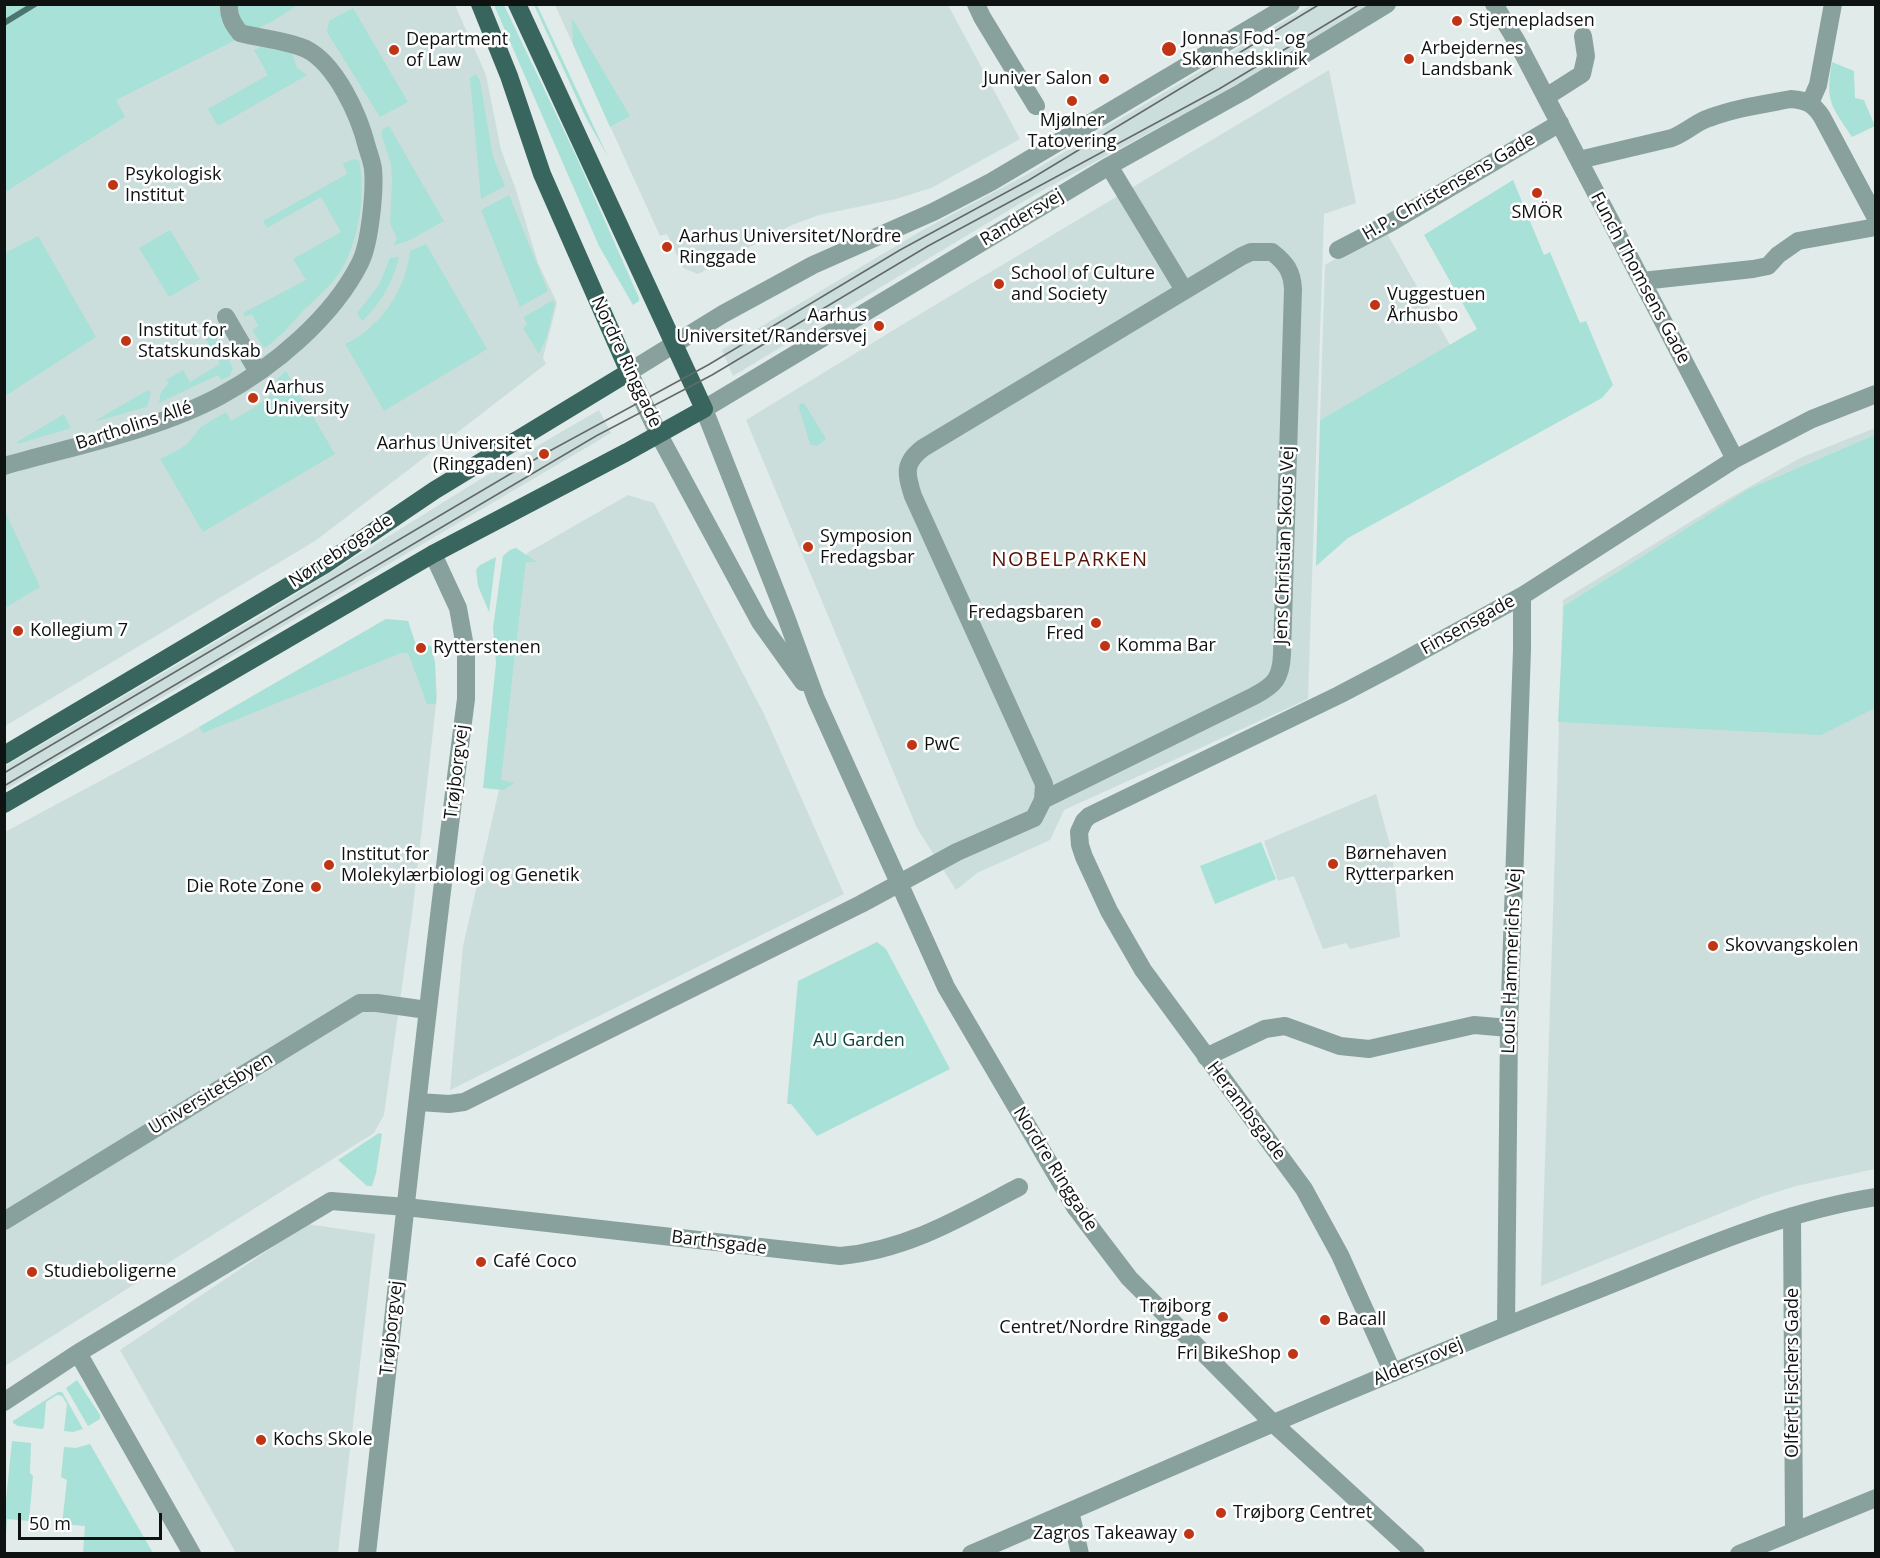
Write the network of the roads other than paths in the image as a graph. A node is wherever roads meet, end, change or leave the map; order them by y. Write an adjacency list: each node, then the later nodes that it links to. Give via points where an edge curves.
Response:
1 (229, 4): 23 (street, Bartholins Allé, via 233,25 240,33 304,48 319,57 350,102 364,133 373,168 369,230 361,261 336,302 296,342)
2 (480, 4): 24 (main road, Nordre Ringgade, via 542,174)
3 (518, 4): 22 (main road, Nordre Ringgade)
4 (976, 4): 12 (street)
5 (1291, 4): 22 (street, via 991,183 813,265)
6 (1387, 4): 15 (street, Randersvej, via 1242,92)
7 (1494, 4): 10 (street, Funch Thomsens Gade)
8 (1833, 4): 11 (street, via 1818,85)
9 (1583, 36): 10 (street, via 1586,56 1582,74)
10 (1546, 97): 13 (street, Funch Thomsens Gade)
11 (1810, 103): 14 (street, via 1791,99 1726,112 1672,138); 16 (street, via 1827,125)
12 (1036, 106)
13 (1560, 123): 14 (street, Funch Thomsens Gade); 18 (street, H.P. Christensens Gade)
14 (1579, 160): 19 (street, Funch Thomsens Gade)
15 (1109, 166): 20 (street); 26 (street, Randersvej)
16 (1875, 218)
17 (1875, 227): 19 (street, via 1798,241 1768,266)
18 (1338, 250)
19 (1642, 280): 28 (street, Funch Thomsens Gade)
20 (1184, 290): 34 (street, Jens Christian Skous Vej, via 923,448 908,466 913,496 1044,784); 34 (street, Jens Christian Skous Vej, via 1251,252 1272,252 1292,277 1281,667 1276,681 1266,690)
21 (226, 317): 23 (street)
22 (675, 345): 24 (street, Nørrebrogade); 26 (main road, Nordre Ringgade)
23 (258, 372): 29 (street, Bartholins Allé, via 220,396 178,414)
24 (629, 372): 27 (street, Nordre Ringgade); 33 (main road, Nørrebrogade, via 435,490 324,565)
25 (1875, 394): 28 (street, Finsensgade, via 1812,419)
26 (704, 409): 27 (main road, Randersvej); 32 (street, Nordre Ringgade)
27 (660, 435): 30 (main road); 32 (street, Nordre Ringgade, via 760,622)
28 (1735, 459): 31 (street, Finsensgade)
29 (4, 466)
30 (433, 554): 35 (main road); 38 (street, Trøjborgvej, via 458,608 466,652 466,699)
31 (1522, 596): 36 (street, Finsensgade, via 1339,695 1089,816 1079,832); 39 (street, Louis Hammerichs Vej)
32 (816, 699): 37 (street, Nordre Ringgade)
33 (4, 755)
34 (1043, 800): 37 (street, Jens Christian Skous Vej, via 1034,818 957,852)
35 (4, 804)
36 (1084, 857): 40 (street, Herambsgade, via 1143,970)
37 (898, 884): 41 (street, via 464,1102); 51 (street, Nordre Ringgade, via 945,987 1075,1208 1129,1278)
38 (427, 1010): 41 (street, Trøjborgvej); 46 (street, Universitetsbyen, via 360,1003)
39 (1509, 1028): 40 (street, via 1474,1025 1369,1049 1340,1046 1285,1026 1264,1029); 47 (street, Louis Hammerichs Vej)
40 (1206, 1057): 49 (street, Herambsgade, via 1304,1189 1340,1255)
41 (419, 1102): 44 (street, Trøjborgvej)
42 (1019, 1187): 44 (street, Barthsgade, via 934,1232 880,1250 840,1256)
43 (1875, 1197): 45 (street, Aldersrovej)
44 (406, 1207): 48 (street, Barthsgade, via 331,1201); 56 (street, Trøjborgvej)
45 (1792, 1216): 47 (street, Aldersrovej); 54 (street, Olfert Fischers Gade)
46 (4, 1221)
47 (1506, 1326): 49 (street, Aldersrovej)
48 (78, 1353): 50 (street, Barthsgade); 55 (street)
49 (1393, 1373): 51 (street, Aldersrovej)
50 (4, 1402)
51 (1273, 1423): 53 (street, Aldersrovej); 59 (street, Nordre Ringgade)
52 (1875, 1498): 54 (street)
53 (1070, 1511): 57 (street, Aldersrovej); 58 (street)
54 (1794, 1531): 60 (street)
55 (192, 1554)
56 (367, 1554)
57 (970, 1554)
58 (1080, 1554)
59 (1416, 1554)
60 (1739, 1554)

